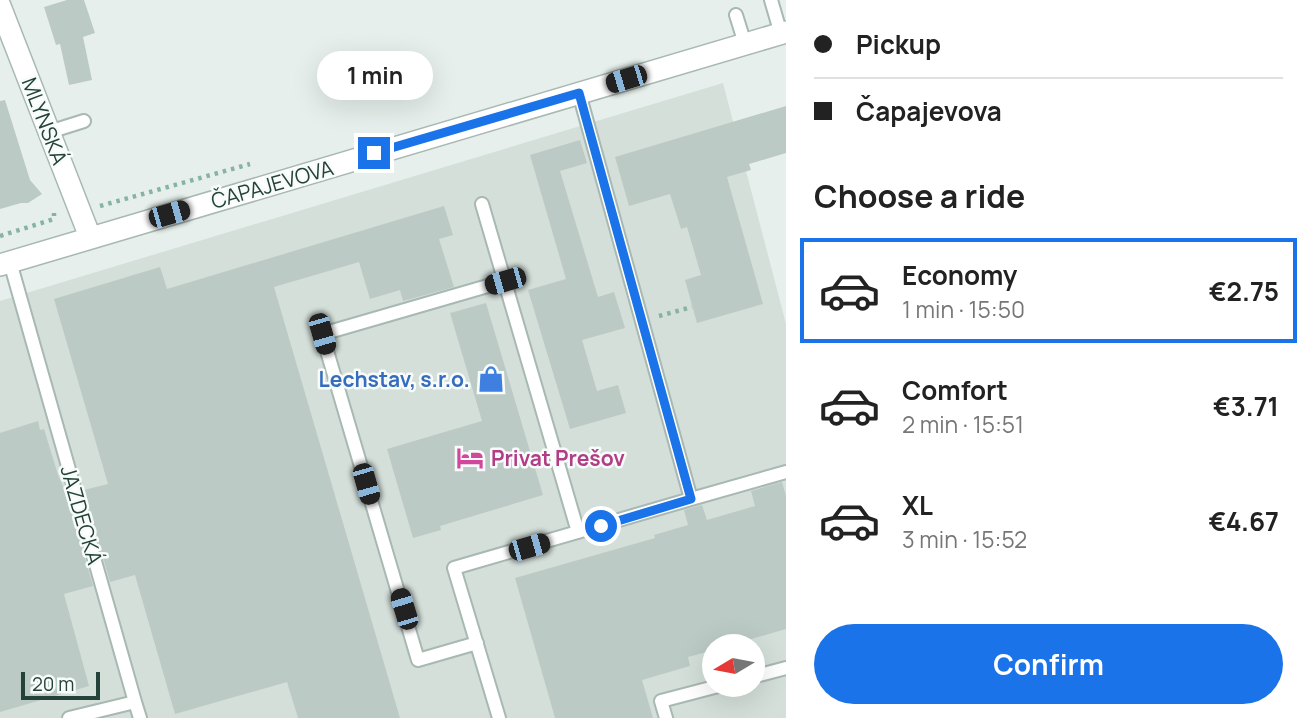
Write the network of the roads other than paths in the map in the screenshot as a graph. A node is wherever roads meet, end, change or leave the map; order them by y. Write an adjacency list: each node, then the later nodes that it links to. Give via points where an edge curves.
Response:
1 (771, 0): 4 (lane)
2 (0, 6): 8 (street, MLYNSKÁ)
3 (736, 15): 5 (lane)
4 (783, 33): 5 (street, ČAPAJEVOVA)
5 (745, 44): 6 (street, ČAPAJEVOVA)
6 (579, 93): 10 (street, ČAPAJEVOVA); 14 (lane)
7 (85, 121): 8 (lane)
8 (49, 132): 10 (street, MLYNSKÁ)
9 (482, 204): 12 (lane)
10 (90, 237): 11 (street, ČAPAJEVOVA)
11 (5, 263): 20 (lane, JAZDECKÁ)
12 (505, 281): 15 (lane); 16 (lane, via 322,334 418,660)
13 (786, 472): 14 (lane)
14 (691, 499): 15 (lane)
15 (578, 532): 16 (lane, via 454,568)
16 (477, 643): 23 (lane)
17 (786, 668): 18 (lane)
18 (765, 674)
19 (702, 690): 24 (lane, via 662,701)
20 (135, 702): 21 (lane); 22 (lane, JAZDECKÁ)
21 (69, 718)
22 (140, 718)
23 (499, 718)
24 (666, 718)

